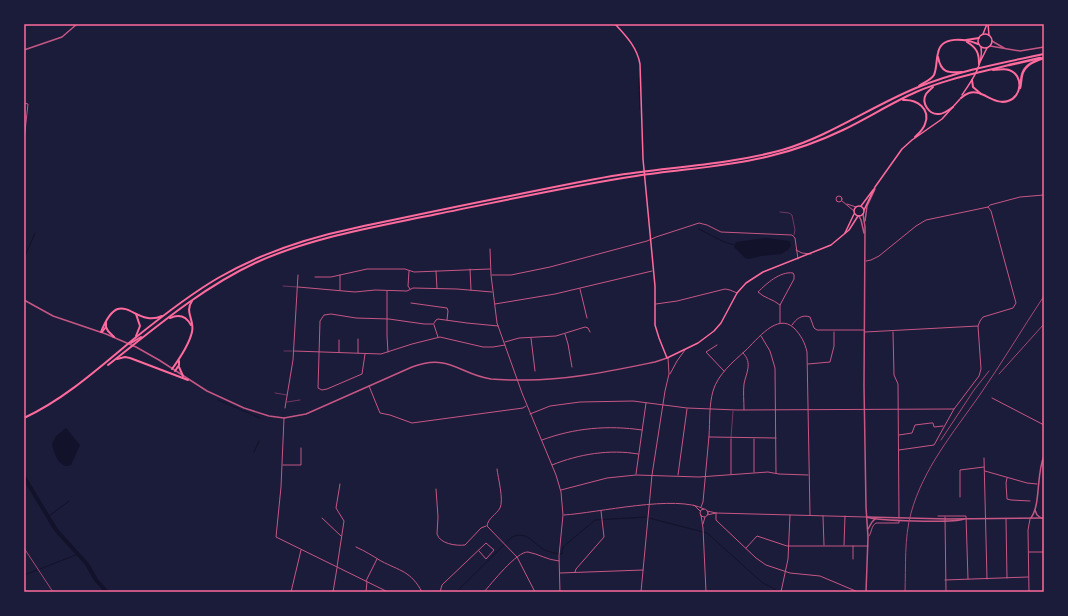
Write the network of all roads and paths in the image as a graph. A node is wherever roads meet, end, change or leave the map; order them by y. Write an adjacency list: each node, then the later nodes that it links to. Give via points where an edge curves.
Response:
1 (77, 24): 15 (street, via 62,37)
2 (615, 24): 51 (main road, via 634,46 640,62 643,159)
3 (987, 24): 4 (main road); 5 (main road)
4 (983, 34): 5 (main road); 6 (main road)
5 (989, 35): 8 (main road)
6 (979, 38): 7 (highway); 9 (main road)
7 (965, 40): 9 (highway); 17 (highway, via 946,42); 19 (highway, via 977,50)
8 (992, 41): 10 (main road); 14 (street)
9 (978, 44): 11 (main road)
10 (990, 46): 13 (main road); 14 (street)
11 (982, 47): 13 (main road); 19 (main road)
12 (1044, 47): 14 (street, via 1026,51)
13 (987, 48): 19 (main road)
14 (1006, 49)
15 (24, 50)
16 (1044, 54): 22 (highway)
17 (937, 56): 22 (highway, via 940,66 948,72); 25 (highway, via 933,75)
18 (1043, 57): 20 (highway); 26 (highway, via 1026,67)
19 (979, 64): 23 (main road)
20 (1009, 65): 21 (highway)
21 (990, 70): 24 (highway); 26 (highway, via 1005,69 1013,72 1018,78)
22 (968, 72): 25 (highway)
23 (973, 79): 27 (highway, via 973,87); 28 (main road)
24 (936, 85): 29 (highway); 31 (highway, via 925,97 928,110 940,114)
25 (916, 88): 83 (highway, via 825,134 766,154 587,181 311,239 265,255 220,277)
26 (1020, 88): 27 (highway, via 1015,97 1007,102 999,102)
27 (982, 95): 28 (highway, via 971,92)
28 (961, 98): 31 (main road)
29 (900, 100): 32 (highway, via 916,101 925,112 925,125); 76 (highway, via 822,139 771,156 581,185 318,240 253,264)
30 (24, 103): 33 (street, via 28,104)
31 (953, 107): 32 (main road, via 939,122)
32 (915, 137): 34 (main road, via 902,149)
33 (24, 140)
34 (875, 187): 39 (main road); 41 (main road); 47 (street, via 867,206)
35 (1044, 195): 40 (street, via 1015,198)
36 (842, 201): 37 (street)
37 (847, 204): 38 (street); 42 (street)
38 (856, 207): 39 (main road); 42 (main road)
39 (860, 207): 41 (main road)
40 (988, 207): 56 (street, via 926,220 876,258); 93 (street, via 1016,303 1013,308 983,317)
41 (864, 210): 45 (main road)
42 (854, 211): 44 (main road)
43 (780, 212): 48 (lane, via 792,215)
44 (854, 214): 46 (main road); 49 (main road)
45 (863, 214): 46 (main road); 47 (street)
46 (859, 216): 49 (main road); 50 (street)
47 (865, 223): 50 (street)
48 (794, 235): 51 (street, via 721,232 699,223); 53 (street)
49 (844, 235): 54 (main road)
50 (864, 235): 56 (street)
51 (650, 240): 59 (main road); 64 (street, via 550,267)
52 (490, 249): 58 (street)
53 (796, 250): 54 (street); 55 (street)
54 (811, 254): 55 (main road)
55 (798, 259): 75 (main road, via 759,274)
56 (864, 260): 97 (street)
57 (470, 269): 58 (street); 61 (street); 71 (street)
58 (490, 269): 64 (street)
59 (654, 270): 69 (street); 80 (main road)
60 (409, 271): 61 (street); 63 (street, via 368,269); 70 (street)
61 (436, 271): 68 (street)
62 (298, 275): 67 (street)
63 (340, 275): 65 (street); 72 (street)
64 (491, 275): 74 (street)
65 (315, 277)
66 (283, 286): 67 (lane)
67 (298, 287): 72 (street); 115 (street)
68 (437, 289): 70 (street); 71 (street)
69 (580, 289): 79 (street); 84 (street)
70 (410, 290): 73 (street)
71 (471, 290): 74 (street)
72 (340, 291): 73 (street)
73 (387, 291): 85 (street)
74 (493, 292): 79 (street)
75 (737, 293): 80 (street, via 727,289); 113 (main road, via 714,331)
76 (196, 297): 86 (highway); 95 (highway, via 189,308)
77 (24, 300): 99 (street, via 52,316)
78 (410, 303): 87 (street, via 447,308)
79 (494, 304): 91 (street)
80 (656, 304): 122 (main road, via 656,331)
81 (780, 305): 81 (street, via 794,279 793,273 777,277 758,292); 89 (street)
82 (135, 313): 83 (highway, via 149,319); 88 (highway, via 120,309 111,313); 106 (highway, via 140,326)
83 (165, 315): 106 (highway)
84 (587, 318)
85 (387, 319): 90 (street); 116 (street, via 361,319 325,314 320,321); 117 (street)
86 (165, 320): 95 (highway, via 181,316); 102 (highway)
87 (447, 320): 90 (street, via 437,319); 91 (street)
88 (106, 321): 94 (highway); 99 (highway)
89 (780, 323): 92 (street); 103 (street, via 769,328)
90 (434, 324): 105 (street)
91 (498, 326): 110 (street)
92 (792, 326): 96 (street, via 800,317 810,316 815,329); 125 (street, via 804,343)
93 (978, 326): 98 (street); 149 (street, via 981,372)
94 (106, 327): 99 (highway); 104 (highway)
95 (193, 327): 124 (highway)
96 (834, 330): 97 (street); 125 (street, via 830,362)
97 (864, 331): 98 (street); 154 (street)
98 (893, 331): 155 (street, via 894,375 898,384)
99 (101, 332): 104 (street)
100 (590, 332): 101 (street, via 585,327)
101 (565, 333): 107 (street); 128 (street)
102 (146, 334): 112 (highway); 123 (highway)
103 (761, 336): 119 (street); 152 (street, via 774,363)
104 (114, 337): 129 (street)
105 (438, 337): 110 (street, via 483,347); 117 (street)
106 (135, 338): 112 (highway)
107 (531, 338): 110 (street, via 519,338); 131 (street)
108 (358, 339): 120 (street)
109 (339, 340): 118 (street)
110 (505, 344): 136 (street)
111 (717, 345): 132 (street, via 706,352)
112 (126, 346): 157 (highway, via 58,399)
113 (685, 350): 122 (main road); 134 (street)
114 (284, 351): 115 (lane)
115 (294, 351): 116 (street); 139 (street)
116 (319, 352): 118 (street); 121 (street, via 318,386 323,390 362,374)
117 (388, 352): 121 (street)
118 (338, 353): 120 (street)
119 (743, 353): 132 (street); 151 (street, via 748,366 744,384)
120 (358, 354): 121 (street)
121 (365, 354)
122 (668, 358): 134 (street); 136 (street, via 562,378)
123 (114, 360): 126 (highway); 135 (highway, via 130,358)
124 (179, 360): 127 (highway); 129 (highway)
125 (808, 364): 153 (street)
126 (108, 365)
127 (179, 365): 130 (highway); 133 (highway)
128 (572, 367)
129 (172, 369): 130 (street)
130 (176, 371): 133 (street)
131 (535, 371)
132 (724, 372): 148 (street, via 713,390)
133 (183, 376): 135 (street)
134 (669, 376): 144 (street)
135 (188, 380): 158 (street, via 261,415)
136 (518, 380): 137 (street, via 488,378 450,364 434,362 416,365); 145 (street)
137 (369, 386): 145 (street, via 380,413 390,414 412,423); 158 (street, via 309,413)
138 (275, 393): 139 (lane)
139 (286, 395): 142 (street)
140 (992, 398): 159 (street)
141 (300, 400): 142 (lane)
142 (286, 402): 146 (street)
143 (646, 403): 144 (street); 156 (street, via 572,402 550,406); 161 (street)
144 (663, 405): 147 (street); 182 (street)
145 (527, 406): 156 (street)
146 (285, 408)
147 (687, 408): 148 (street); 184 (street)
148 (711, 409): 150 (street); 163 (street)
149 (954, 409): 155 (street); 160 (street)
150 (733, 410): 151 (street); 164 (lane)
151 (744, 410): 152 (street)
152 (776, 410): 153 (street); 165 (street)
153 (808, 410): 154 (street); 183 (street)
154 (865, 410): 155 (street); 212 (street)
155 (899, 410): 162 (street)
156 (530, 414): 167 (street)
157 (24, 418)
158 (284, 418): 173 (street)
159 (1044, 425)
160 (944, 426): 162 (street, via 934,427 933,423 915,425 912,433); 169 (street, via 934,445)
161 (642, 430): 167 (street, via 619,427 595,428 569,431); 170 (street)
162 (899, 435): 169 (street)
163 (709, 437): 164 (street); 185 (street)
164 (731, 438): 166 (street); 180 (street)
165 (776, 438): 166 (street); 179 (street)
166 (754, 439): 178 (street)
167 (541, 440): 174 (street)
168 (301, 448): 173 (street, via 301,465)
169 (899, 450): 225 (street, via 899,523 874,523)
170 (638, 454): 174 (street, via 612,451); 181 (street)
171 (1044, 456): 188 (street)
172 (984, 458): 175 (street)
173 (282, 465): 233 (street, via 276,537)
174 (552, 465): 190 (street)
175 (984, 467): 177 (street); 191 (street, via 960,470)
176 (497, 469): 222 (street, via 501,504)
177 (984, 471): 186 (street); 214 (street)
178 (755, 473): 179 (street); 180 (street)
179 (776, 473): 183 (street)
180 (731, 474): 185 (street)
181 (636, 475): 182 (street); 190 (street, via 607,478)
182 (652, 475): 184 (street); 193 (street)
183 (809, 475): 206 (street)
184 (678, 476): 185 (street)
185 (705, 476): 195 (street)
186 (1008, 477): 188 (street); 192 (street, via 1007,499)
187 (340, 484): 224 (street, via 336,508 344,521)
188 (1038, 484): 198 (street)
189 (436, 489): 222 (street, via 437,534 441,541 456,546 465,545 481,528)
190 (561, 490): 202 (street)
191 (960, 497)
192 (1030, 500)
193 (649, 504): 194 (street); 197 (street); 242 (street)
194 (694, 505): 195 (street); 200 (street)
195 (701, 507): 196 (street)
196 (704, 509): 199 (street); 200 (street)
197 (601, 510): 202 (street); 243 (street, via 604,538)
198 (1035, 510): 216 (street); 217 (street, via 1038,516)
199 (707, 511): 201 (street); 204 (street)
200 (700, 512): 203 (street)
201 (716, 513): 204 (street); 205 (street); 232 (street, via 717,521)
202 (563, 515): 240 (street)
203 (701, 515): 211 (street); 221 (street)
204 (707, 515): 211 (street)
205 (790, 515): 206 (street); 228 (street)
206 (810, 515): 207 (street)
207 (823, 516): 208 (street); 229 (street)
208 (845, 516): 212 (street); 226 (street)
209 (938, 516): 210 (street)
210 (945, 516): 220 (street, via 966,516); 250 (street)
211 (705, 517): 221 (street)
212 (867, 517): 218 (street); 219 (street); 223 (street)
213 (322, 518): 224 (street)
214 (985, 518): 215 (street); 220 (street); 249 (street)
215 (1006, 518): 216 (street); 247 (street)
216 (1031, 518): 217 (street); 235 (street, via 1028,525)
217 (1043, 518)
218 (876, 519): 219 (street); 223 (street)
219 (884, 519): 220 (street)
220 (966, 519): 248 (street)
221 (703, 524): 263 (street)
222 (487, 526): 237 (street)
223 (868, 529): 225 (street)
224 (342, 536): 241 (street)
225 (868, 537): 230 (street)
226 (844, 545): 227 (street); 229 (street)
227 (853, 545): 230 (street); 239 (street)
228 (789, 546): 229 (street); 232 (street, via 757,536); 244 (street)
229 (824, 546)
230 (868, 546): 265 (street)
231 (356, 547): 238 (street)
232 (746, 549): 244 (street, via 763,564)
233 (301, 550): 241 (street); 253 (street)
234 (479, 552): 234 (street, via 486,543 494,550 486,559); 258 (street, via 442,585)
235 (1028, 552): 236 (street); 246 (street)
236 (1044, 552)
237 (517, 557): 240 (street, via 526,552); 259 (street); 260 (street)
238 (378, 559): 251 (street); 257 (street, via 407,573)
239 (853, 559)
240 (559, 561): 245 (street)
241 (337, 567): 251 (street); 254 (street)
242 (643, 570): 243 (street); 262 (street)
243 (575, 572): 245 (street)
244 (786, 572): 252 (street); 264 (street, via 820,576)
245 (560, 573): 261 (street)
246 (1028, 577): 247 (street); 267 (street)
247 (1007, 578): 249 (street)
248 (968, 579): 249 (street); 250 (street)
249 (987, 579)
250 (945, 580): 266 (street)
251 (367, 582): 255 (street); 256 (street)
252 (781, 591)
253 (291, 592)
254 (333, 592)
255 (366, 592)
256 (388, 592)
257 (422, 592)
258 (440, 592)
259 (484, 592)
260 (535, 592)
261 (560, 592)
262 (641, 592)
263 (706, 592)
264 (858, 592)
265 (866, 592)
266 (946, 592)
267 (1029, 592)

